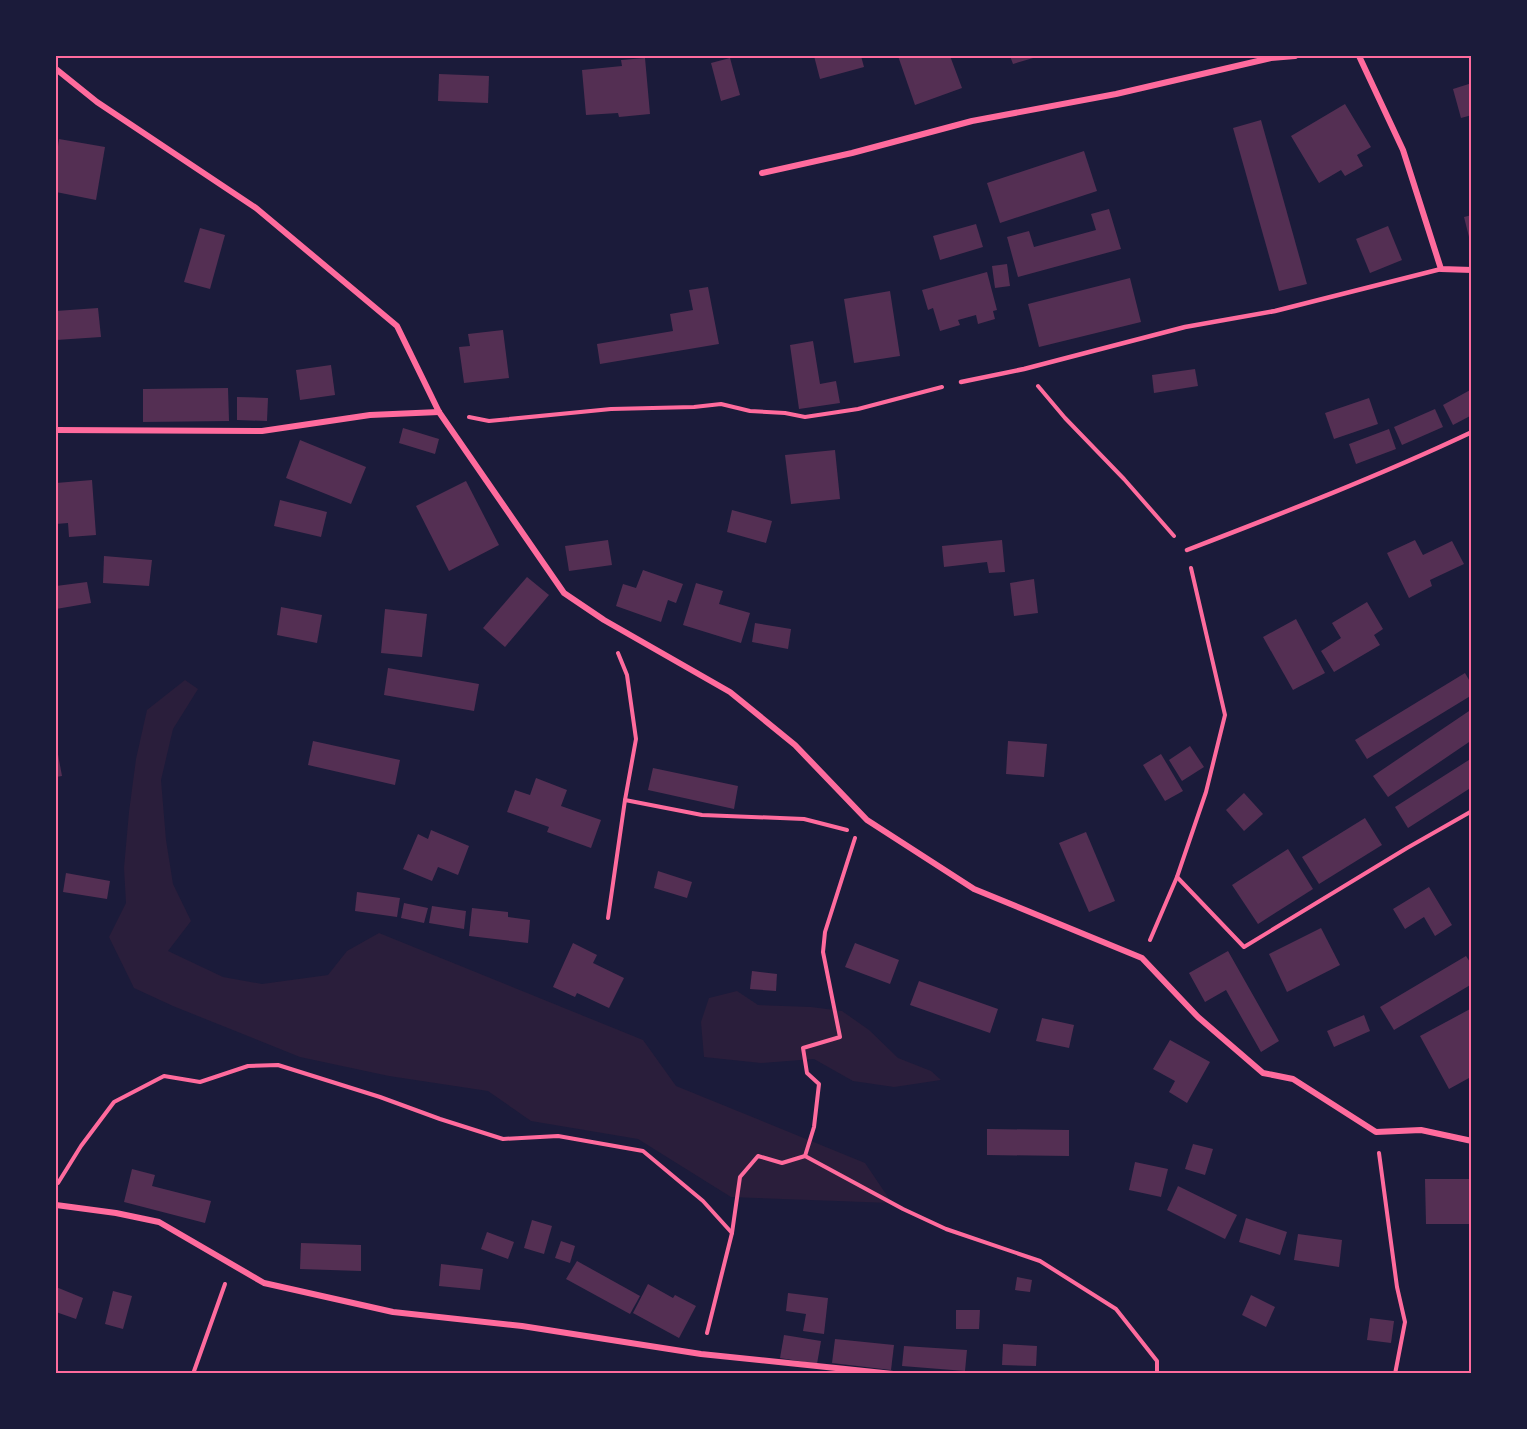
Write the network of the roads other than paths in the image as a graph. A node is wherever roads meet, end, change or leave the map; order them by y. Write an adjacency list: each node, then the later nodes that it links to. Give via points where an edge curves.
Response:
1 (1295, 56): 4 (street, via 972,121)
2 (1359, 56): 5 (street, via 1403,150)
3 (56, 69): 8 (street, via 96,102 256,208 398,326)
4 (762, 172)
5 (1441, 269): 6 (street); 7 (lane)
6 (1472, 270)
7 (961, 382)
8 (439, 412): 9 (street, via 370,415 262,431); 12 (street, via 564,593 729,692 795,745 867,820 974,889 1142,958 1198,1017 1263,1073 1293,1079 1376,1132 1421,1130)
9 (56, 430)
10 (1472, 432): 11 (lane)
11 (1187, 550)
12 (1472, 1141)
13 (56, 1205): 14 (street, via 159,1222 264,1282 393,1312 522,1326 701,1354)
14 (893, 1374)

